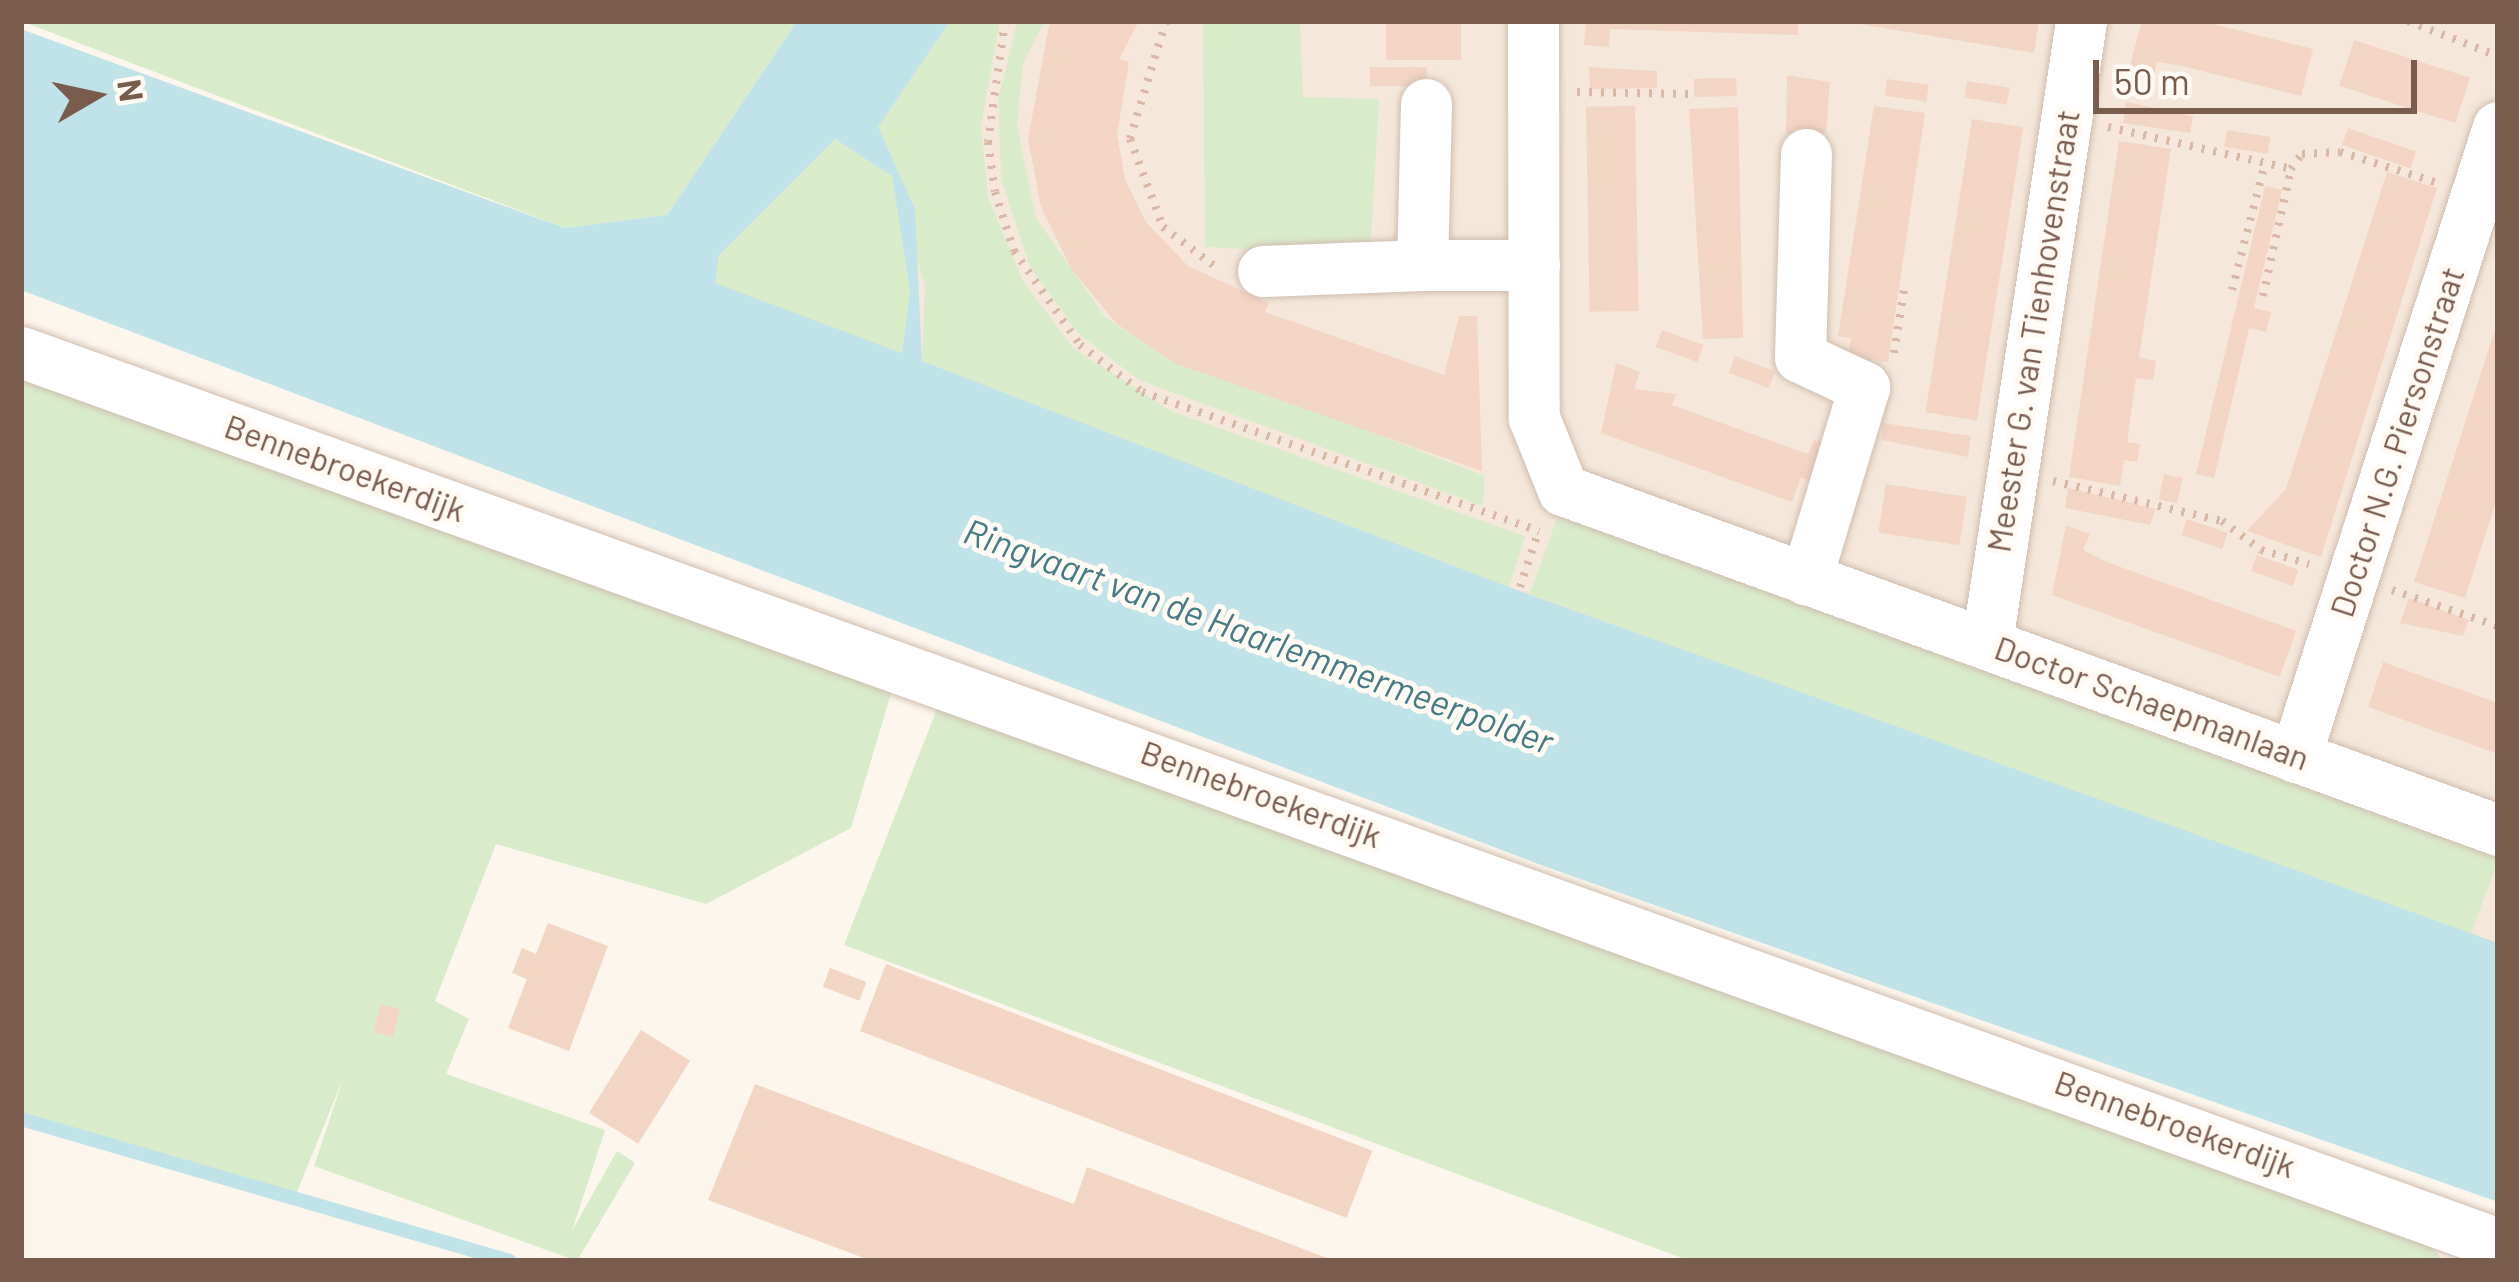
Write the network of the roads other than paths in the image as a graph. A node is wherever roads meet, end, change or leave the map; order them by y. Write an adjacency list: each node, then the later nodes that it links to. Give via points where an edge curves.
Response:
1 (1533, 21): 6 (street, Doctor Schaepmanlaan)
2 (2081, 21): 11 (street, Meester G. van Tienhovenstraat)
3 (1426, 104): 7 (street)
4 (2498, 127): 12 (street, Doctor N.G. Piersonstraat)
5 (1806, 154): 10 (street, via 1800,357 1864,387)
6 (1534, 265): 7 (street); 10 (street, Doctor Schaepmanlaan, via 1534,418 1564,490)
7 (1422, 266): 8 (street)
8 (1244, 272)
9 (21, 352): 14 (street, Bennebroekerdijk)
10 (1806, 579): 11 (street, Doctor Schaepmanlaan)
11 (1988, 642): 12 (street, Doctor Schaepmanlaan)
12 (2295, 757): 13 (street, Doctor Schaepmanlaan)
13 (2498, 830)
14 (2488, 1248)

